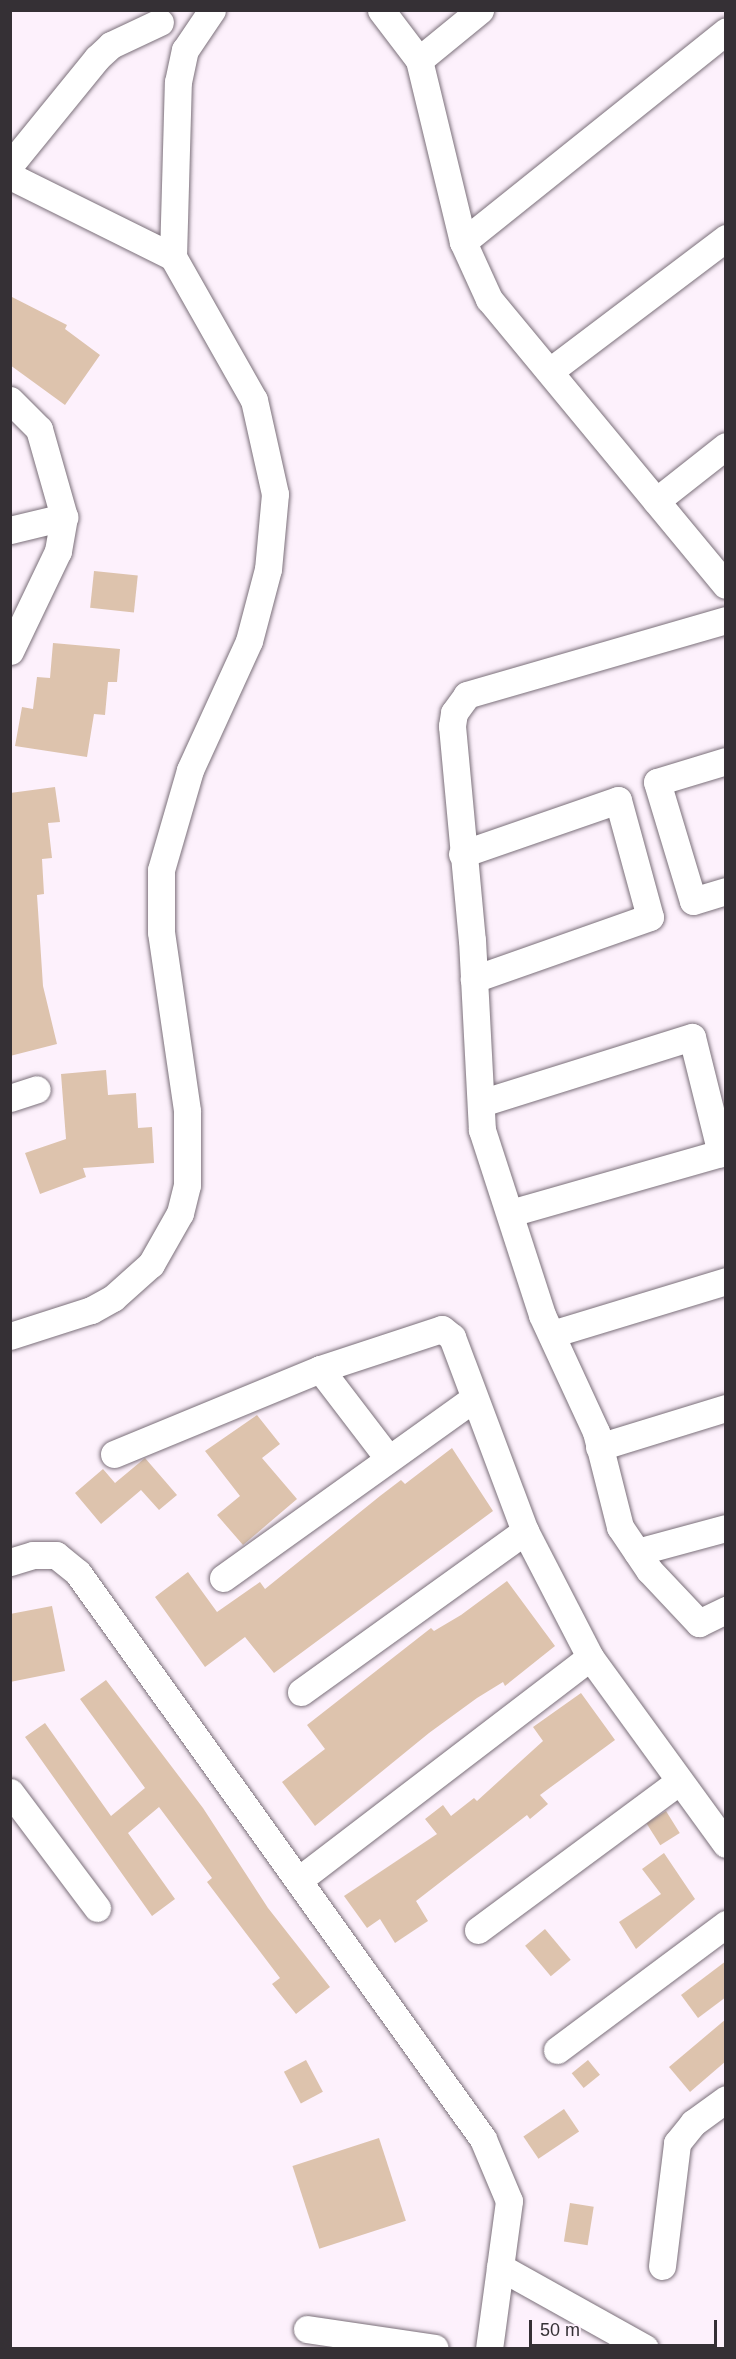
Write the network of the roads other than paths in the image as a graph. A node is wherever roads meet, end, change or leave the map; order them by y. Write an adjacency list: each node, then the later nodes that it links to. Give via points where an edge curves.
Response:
1 (212, 10): 11 (street, via 185,51 178,82)
2 (381, 10): 6 (street)
3 (480, 10): 6 (street)
4 (160, 22): 7 (street, via 111,45 97,58)
5 (726, 31): 10 (street)
6 (420, 60): 10 (street)
7 (10, 165)
8 (10, 176): 11 (street)
9 (726, 238): 12 (street)
10 (463, 242): 12 (street, via 489,299)
11 (173, 257): 31 (street, via 254,400 275,494 268,569 249,641 176,805 161,870 161,932 186,1111 187,1185 166,1242 132,1283 91,1310)
12 (550, 371): 15 (street)
13 (10, 400): 16 (street, via 39,429)
14 (726, 446): 15 (street)
15 (656, 501): 18 (street)
16 (64, 517): 17 (street); 20 (street, via 58,551)
17 (10, 530)
18 (726, 585)
19 (726, 620): 22 (street, via 467,695 452,726)
20 (10, 651)
21 (726, 761): 23 (street, via 657,782 693,901)
22 (462, 854): 24 (street); 24 (street, via 618,800 650,917)
23 (726, 891)
24 (474, 979): 27 (street)
25 (37, 1089): 26 (street)
26 (10, 1098)
27 (481, 1103): 28 (street, via 482,1130); 28 (street, via 692,1037 721,1153)
28 (510, 1213): 30 (street)
29 (726, 1281): 30 (street)
30 (552, 1334): 35 (street)
31 (10, 1336)
32 (320, 1369): 33 (street, via 442,1329 452,1337); 36 (street); 37 (street)
33 (472, 1399): 37 (street); 39 (street)
34 (726, 1408): 35 (street)
35 (599, 1447): 40 (street, via 620,1527)
36 (114, 1455)
37 (388, 1458): 42 (street)
38 (726, 1528): 40 (street)
39 (525, 1531): 44 (street); 45 (street)
40 (637, 1552): 43 (street, via 699,1623)
41 (10, 1562): 49 (street, via 33,1555 56,1555 78,1573)
42 (223, 1578)
43 (726, 1610)
44 (590, 1657): 46 (street); 49 (street)
45 (301, 1692)
46 (679, 1781): 48 (street); 52 (street)
47 (10, 1792): 50 (street)
48 (726, 1844)
49 (300, 1879): 56 (street, via 495,2162 509,2201)
50 (97, 1908)
51 (726, 1924): 53 (street)
52 (478, 1930)
53 (556, 2050)
54 (726, 2099): 55 (street, via 693,2123 677,2143)
55 (662, 2266)
56 (500, 2267): 59 (street); 60 (street)
57 (307, 2329): 58 (street)
58 (435, 2349)
59 (489, 2349)
60 (645, 2349)

